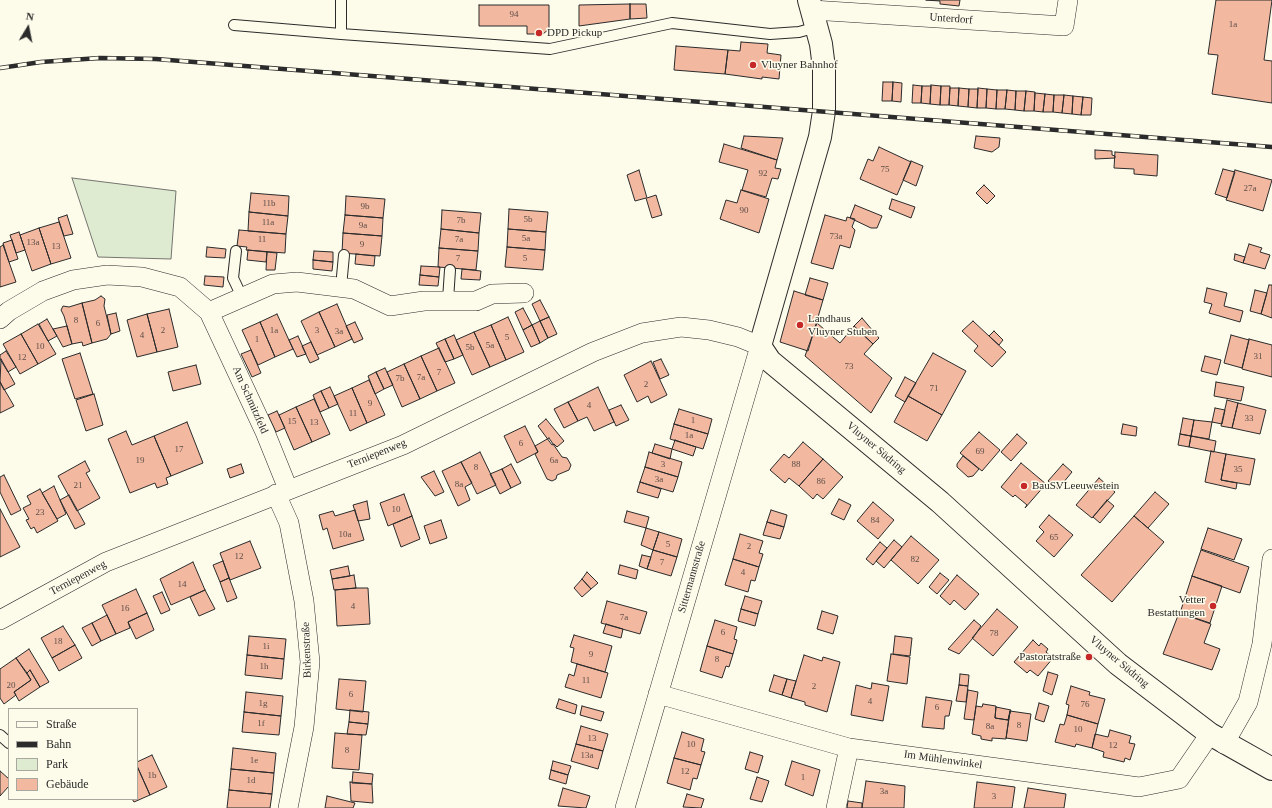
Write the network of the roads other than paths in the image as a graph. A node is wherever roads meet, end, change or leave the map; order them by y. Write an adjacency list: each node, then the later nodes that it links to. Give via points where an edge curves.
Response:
1 (341, 0): 5 (lane)
2 (1068, 0): 3 (street, Unterdorf, via 1064,26)
3 (813, 12): 5 (lane, via 799,32 770,34 672,23 550,49); 15 (street, via 824,68 824,111 820,137)
4 (234, 25): 5 (lane)
5 (341, 34)
6 (236, 251): 11 (lane, via 233,278)
7 (344, 255): 9 (lane)
8 (450, 270): 12 (lane)
9 (341, 288): 11 (street, via 296,282 273,284); 12 (street, via 354,289 390,306)
10 (524, 293): 12 (street, via 492,294 476,301)
11 (242, 297): 13 (street)
12 (448, 300)
13 (209, 312): 14 (street, Am Schmitzfeld, via 180,287 142,277 107,275 73,280 43,291); 16 (street, Am Schmitzfeld, via 265,432)
14 (0, 319)
15 (760, 346): 16 (street, Terniepenweg, via 738,337 709,330 680,327 642,333 593,352 403,445); 19 (street, Sittermannstraße); 21 (street, Vluyner Südring, via 770,361 940,502 1118,664)
16 (282, 492): 18 (street, Terniepenweg, via 106,562); 25 (street, Birkenstraße, via 304,601 310,662 304,727)
17 (1272, 559): 21 (street, via 1262,644 1248,702)
18 (0, 620)
19 (658, 694): 23 (street, Im Mühlenwinkel); 26 (street, Sittermannstraße)
20 (0, 735): 22 (lane)
21 (1217, 739): 23 (street, Im Mühlenwinkel, via 1179,779 1139,788); 24 (street, Vluyner Südring)
22 (8, 743)
23 (849, 748): 27 (street)
24 (1272, 769)
25 (288, 808)
26 (625, 808)
27 (836, 808)

